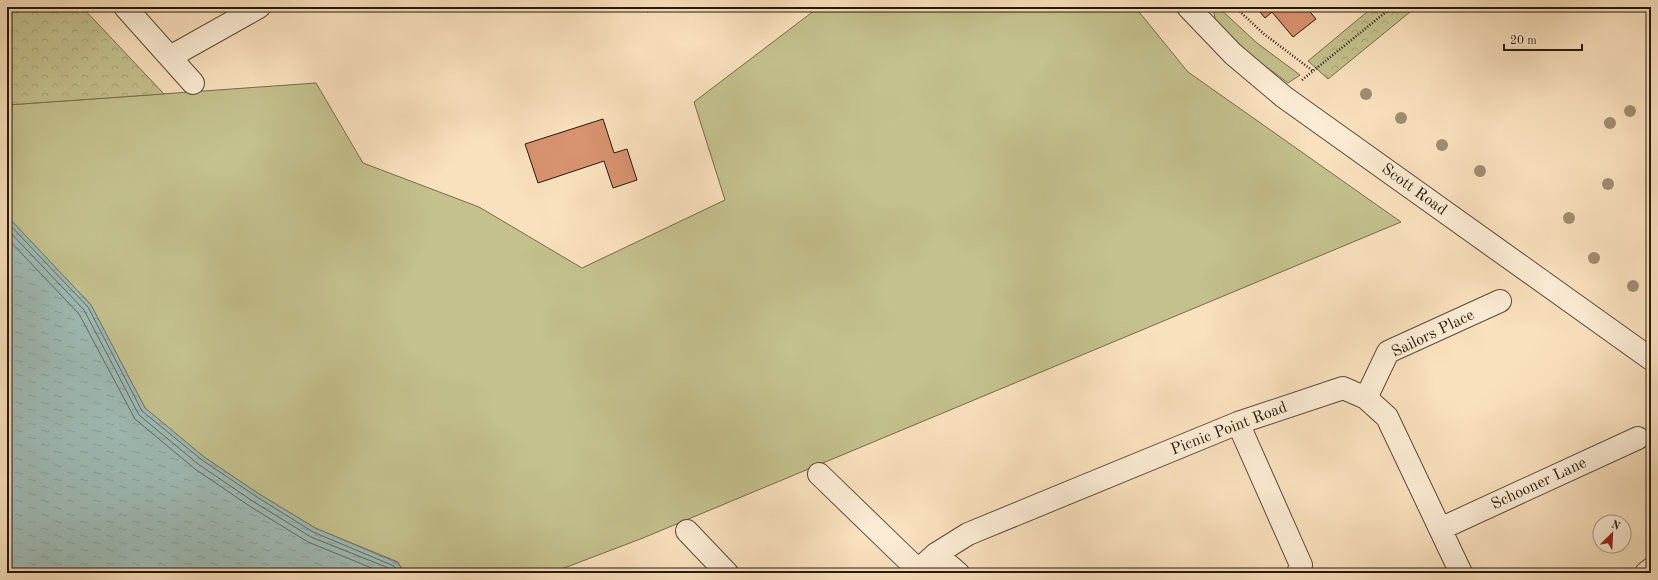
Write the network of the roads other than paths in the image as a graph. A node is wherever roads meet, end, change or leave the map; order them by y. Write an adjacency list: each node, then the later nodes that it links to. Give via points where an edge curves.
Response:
1 (125, 7): 4 (street)
2 (259, 7): 4 (street)
3 (1188, 7): 7 (street, Scott Road, via 1233,54 1284,97)
4 (170, 57): 5 (street)
5 (193, 83)
6 (1500, 301): 8 (street, Sailors Place, via 1388,352)
7 (1651, 360)
8 (1366, 398): 9 (street, Picnic Point Road, via 1343,388); 12 (street, Picnic Point Road, via 1387,417)
9 (1238, 423): 14 (street, Picnic Point Road, via 968,534); 19 (street, via 1301,565)
10 (1638, 438): 12 (street, Schooner Lane)
11 (819, 474): 16 (street)
12 (1440, 529): 20 (street, Picnic Point Road)
13 (687, 531): 17 (street)
14 (936, 554): 16 (street, Picnic Point Road); 18 (street)
15 (1651, 569): 21 (street)
16 (916, 571)
17 (727, 573)
18 (958, 573)
19 (1298, 573)
20 (1461, 573)
21 (1646, 573)

